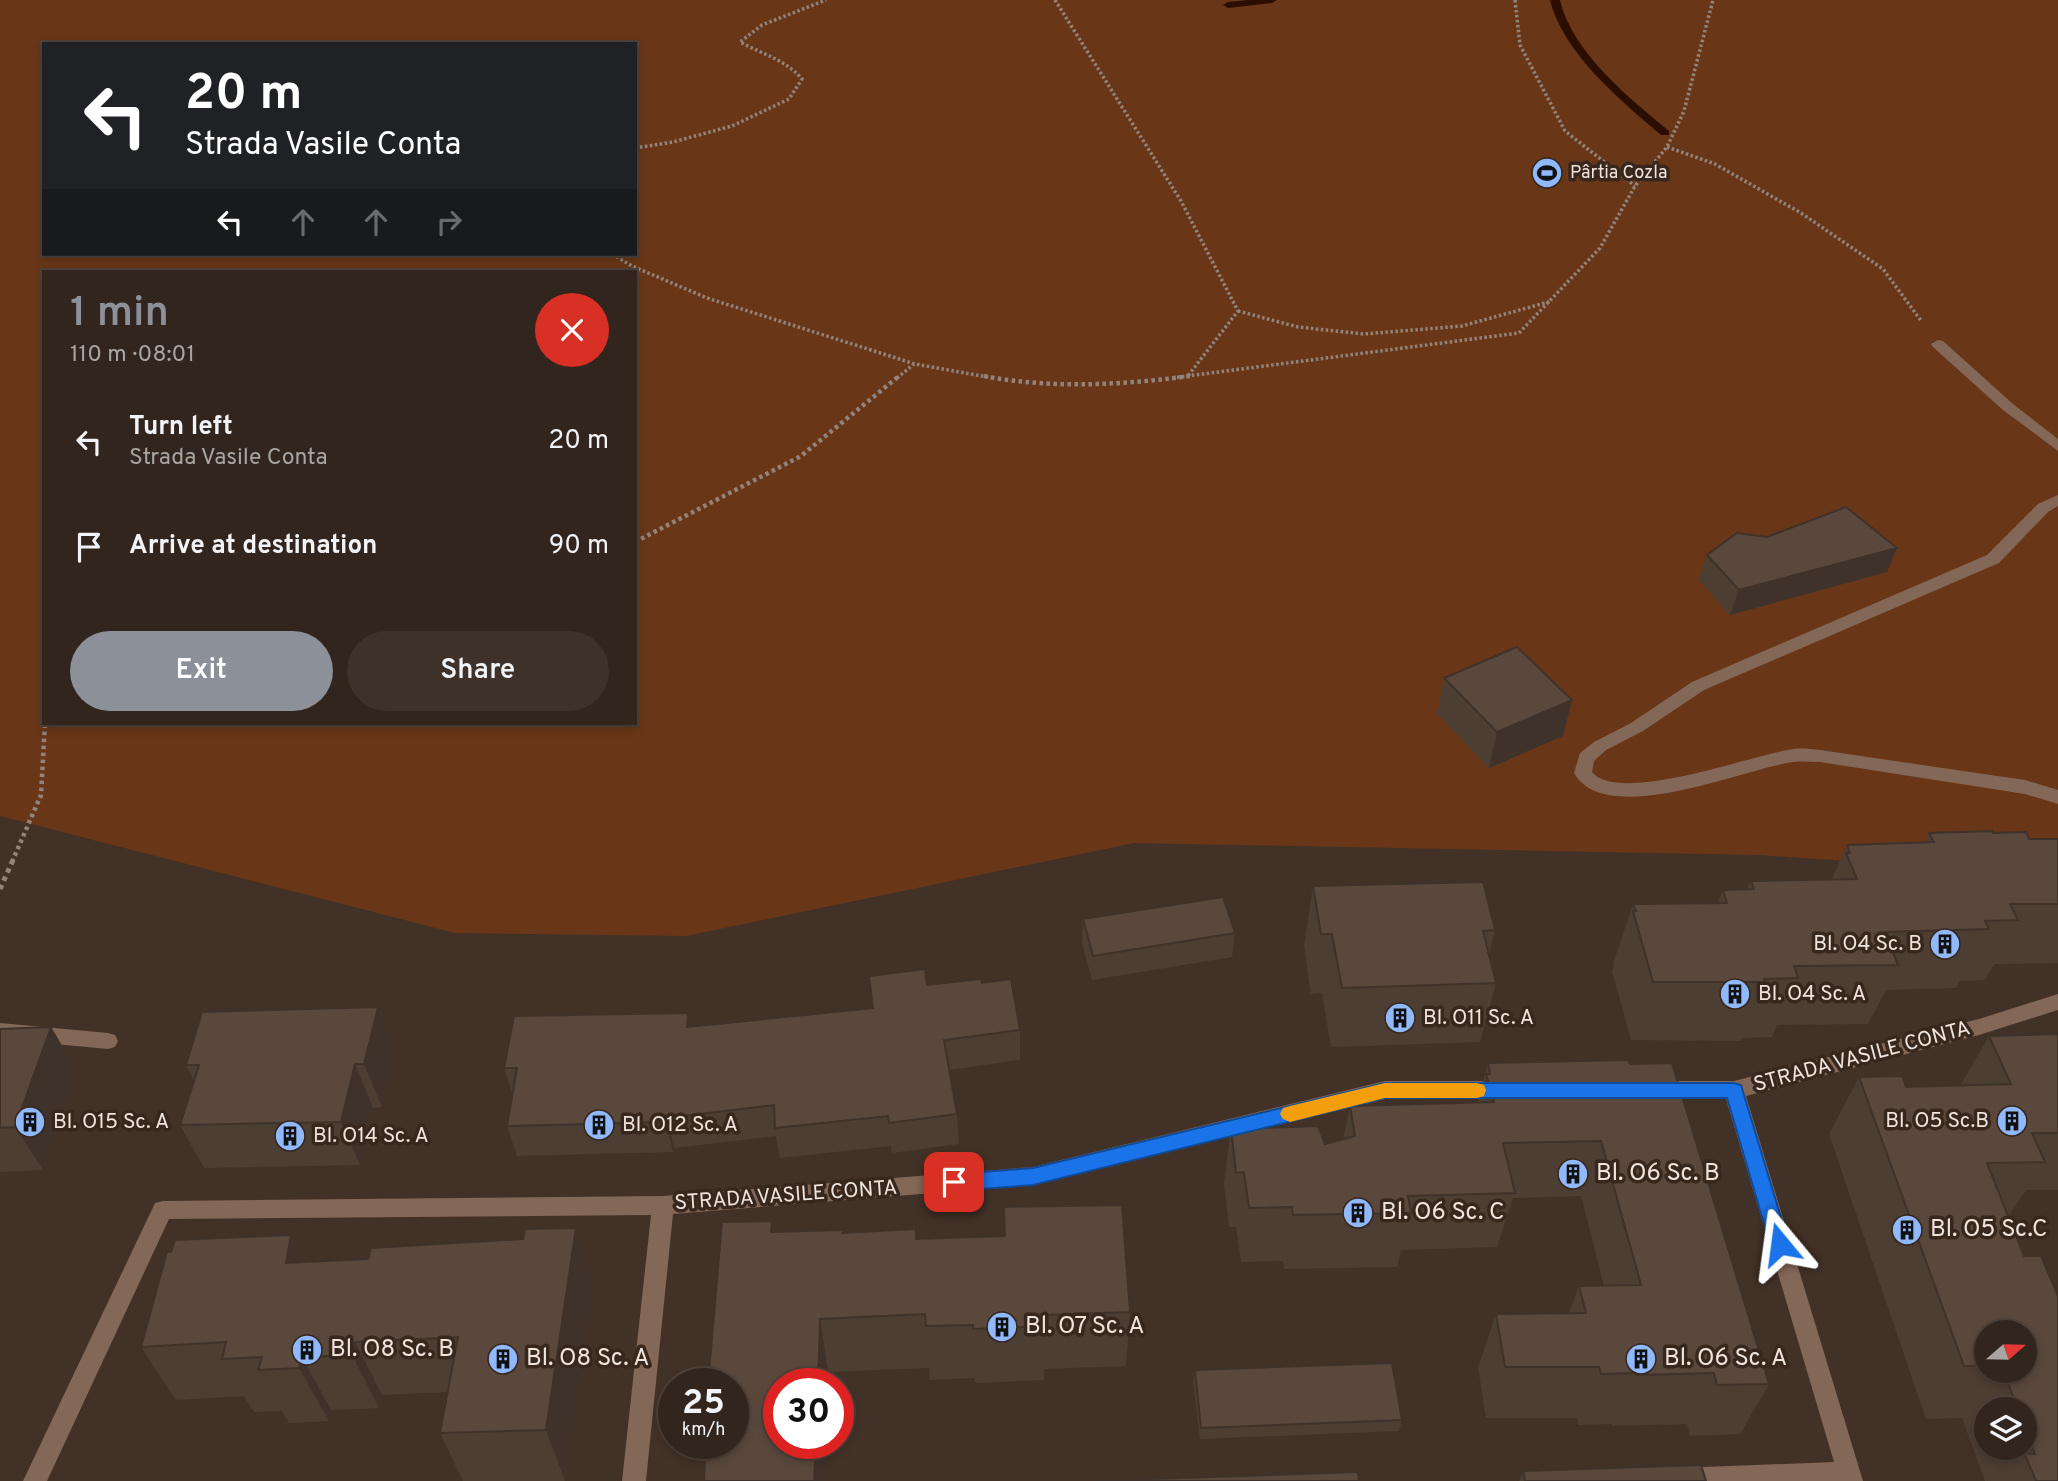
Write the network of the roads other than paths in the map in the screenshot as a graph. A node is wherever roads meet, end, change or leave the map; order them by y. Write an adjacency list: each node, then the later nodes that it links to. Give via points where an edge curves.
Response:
1 (1938, 344): 2 (street)
2 (2058, 446)
3 (2058, 500): 4 (street, via 2043,508 1993,559 1698,686 1600,746 1586,758 1583,773 1603,788 1629,791 1795,755 1820,756)
4 (2058, 797)
5 (2058, 1002): 10 (street, STRADA VASILE CONTA)
6 (0, 1031): 7 (street)
7 (108, 1041)
8 (1524, 1090): 11 (street, STRADA VASILE CONTA, via 1385,1090 1033,1176)
9 (1636, 1090): 10 (street, STRADA VASILE CONTA)
10 (1734, 1090): 12 (street)
11 (663, 1205): 13 (street, STRADA VASILE CONTA, via 163,1210); 14 (street)
12 (1849, 1477): 15 (street)
13 (35, 1481)
14 (634, 1481)
15 (1652, 1481)

